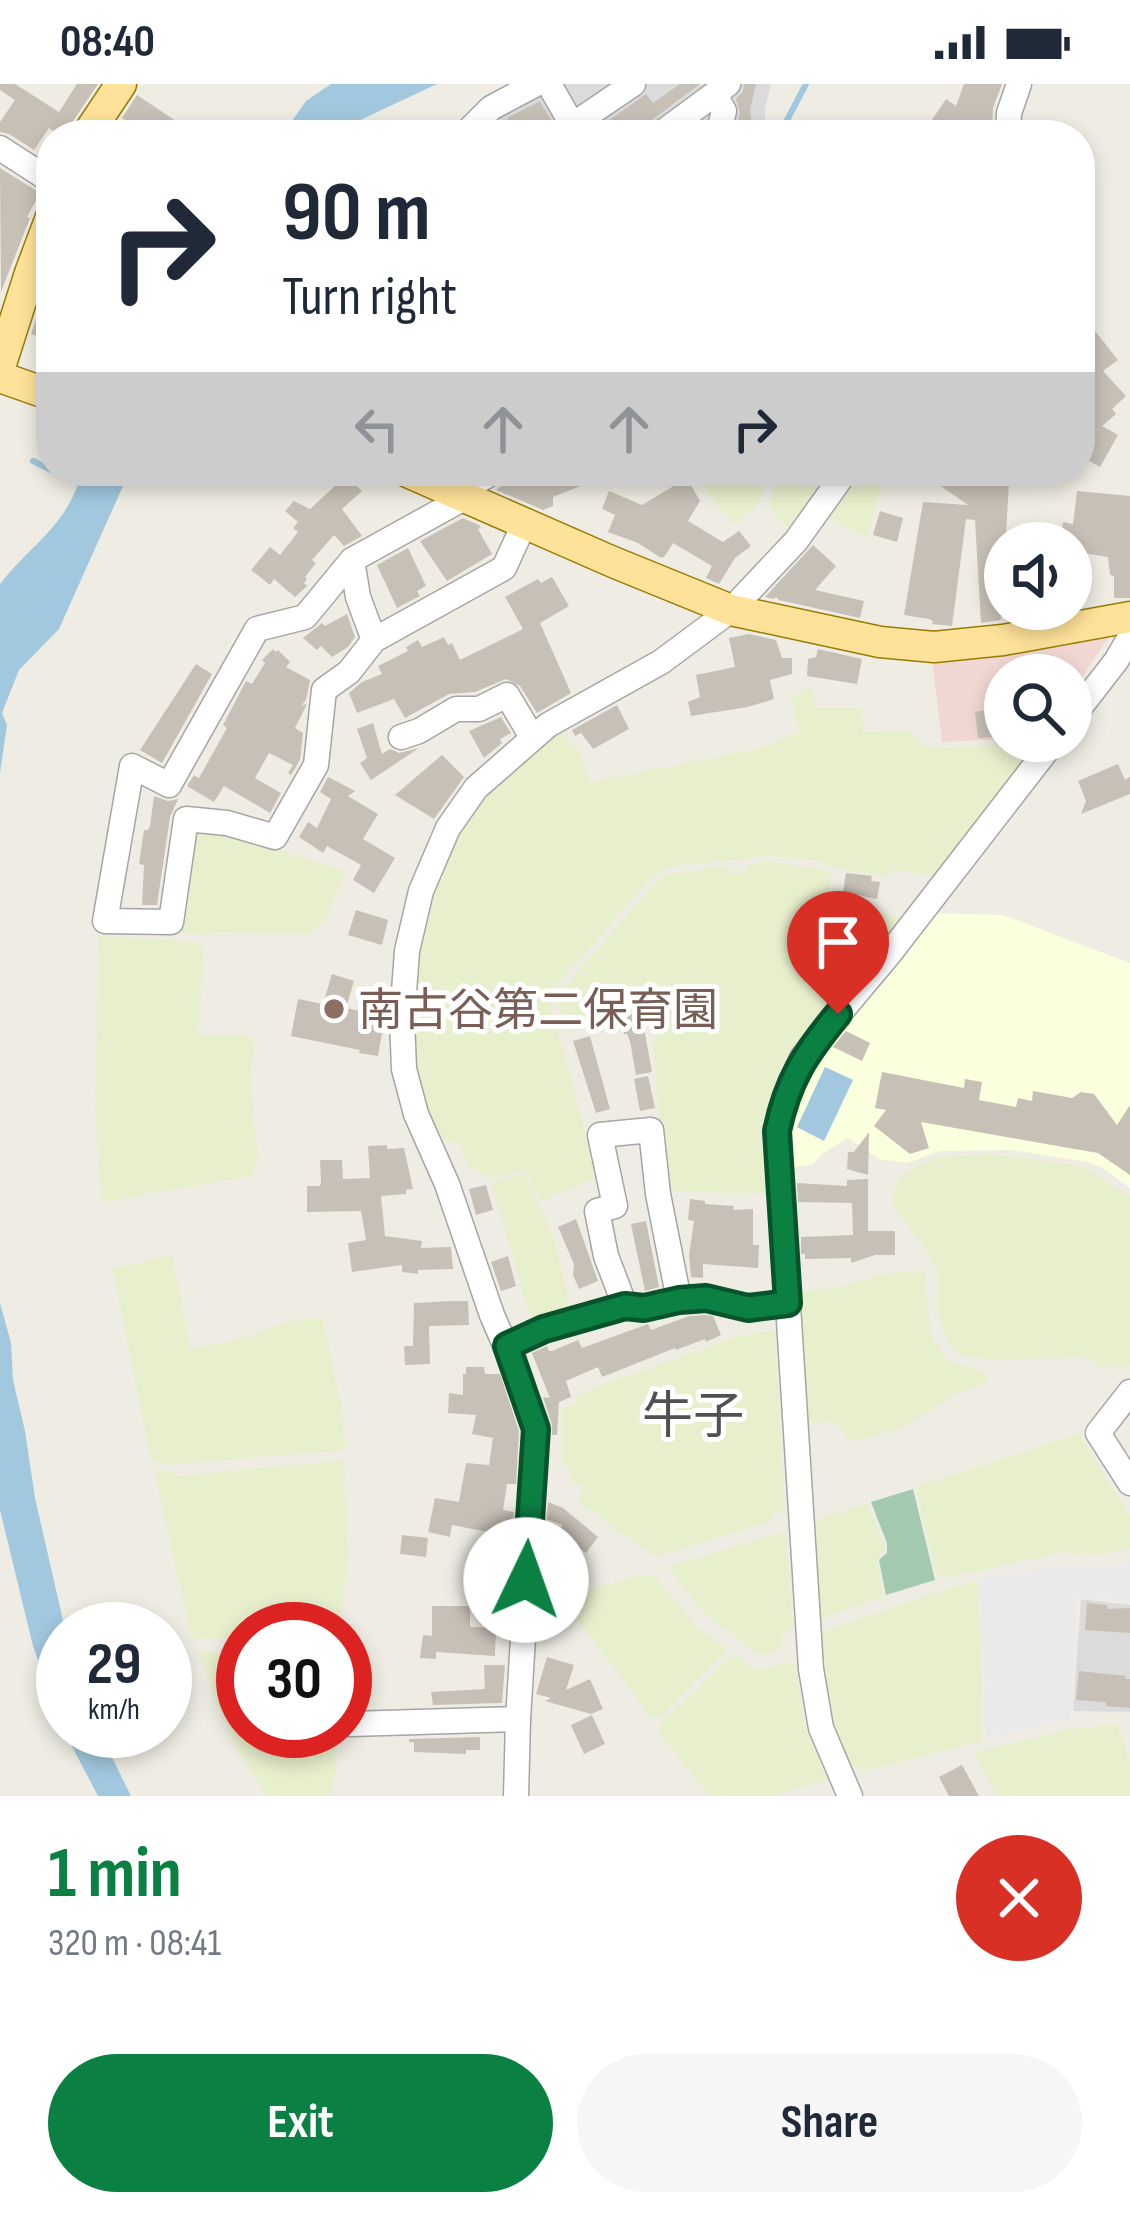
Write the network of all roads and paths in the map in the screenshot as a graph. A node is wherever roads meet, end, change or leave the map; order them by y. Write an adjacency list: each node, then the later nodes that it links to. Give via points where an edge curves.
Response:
1 (121, 84): 7 (main road)
2 (536, 84): 8 (street)
3 (549, 84): 9 (street)
4 (633, 84): 10 (street)
5 (1019, 84): 13 (street)
6 (721, 89): 11 (street); 12 (street)
7 (97, 120)
8 (478, 120)
9 (565, 120)
10 (586, 120)
11 (679, 120)
12 (722, 120)
13 (1009, 120)
14 (0, 148): 15 (street)
15 (36, 171)
16 (36, 257): 17 (main road)
17 (0, 367)
18 (0, 377): 19 (main road)
19 (36, 390)
20 (440, 486): 23 (main road)
21 (473, 486): 23 (street)
22 (835, 486): 26 (street)
23 (466, 497): 24 (main road); 25 (street)
24 (525, 522): 26 (main road); 29 (street, via 504,568)
25 (352, 560): 29 (street); 29 (street, via 305,617 257,629 169,785 132,766 105,921 171,922 187,819 275,836 316,765 324,690)
26 (731, 610): 27 (main road, via 934,647); 31 (street, via 661,662)
27 (1130, 616)
28 (1130, 637): 30 (street)
29 (374, 640)
30 (1092, 692)
31 (532, 736): 32 (street, via 507,694); 37 (street, via 448,827 421,890 402,1019 416,1114)
32 (401, 737)
33 (1038, 762): 35 (street, via 802,1058 777,1131)
34 (679, 1300): 35 (street, via 748,1308); 36 (street); 36 (street, via 651,1130 600,1135 615,1205 597,1211)
35 (788, 1303): 43 (street, via 811,1669 821,1728)
36 (625, 1306): 37 (street)
37 (507, 1346): 40 (street, via 536,1429)
38 (1130, 1392): 39 (street, via 1098,1433)
39 (1130, 1483)
40 (518, 1719): 41 (street); 42 (street)
41 (372, 1723)
42 (516, 1796)
43 (850, 1796)

